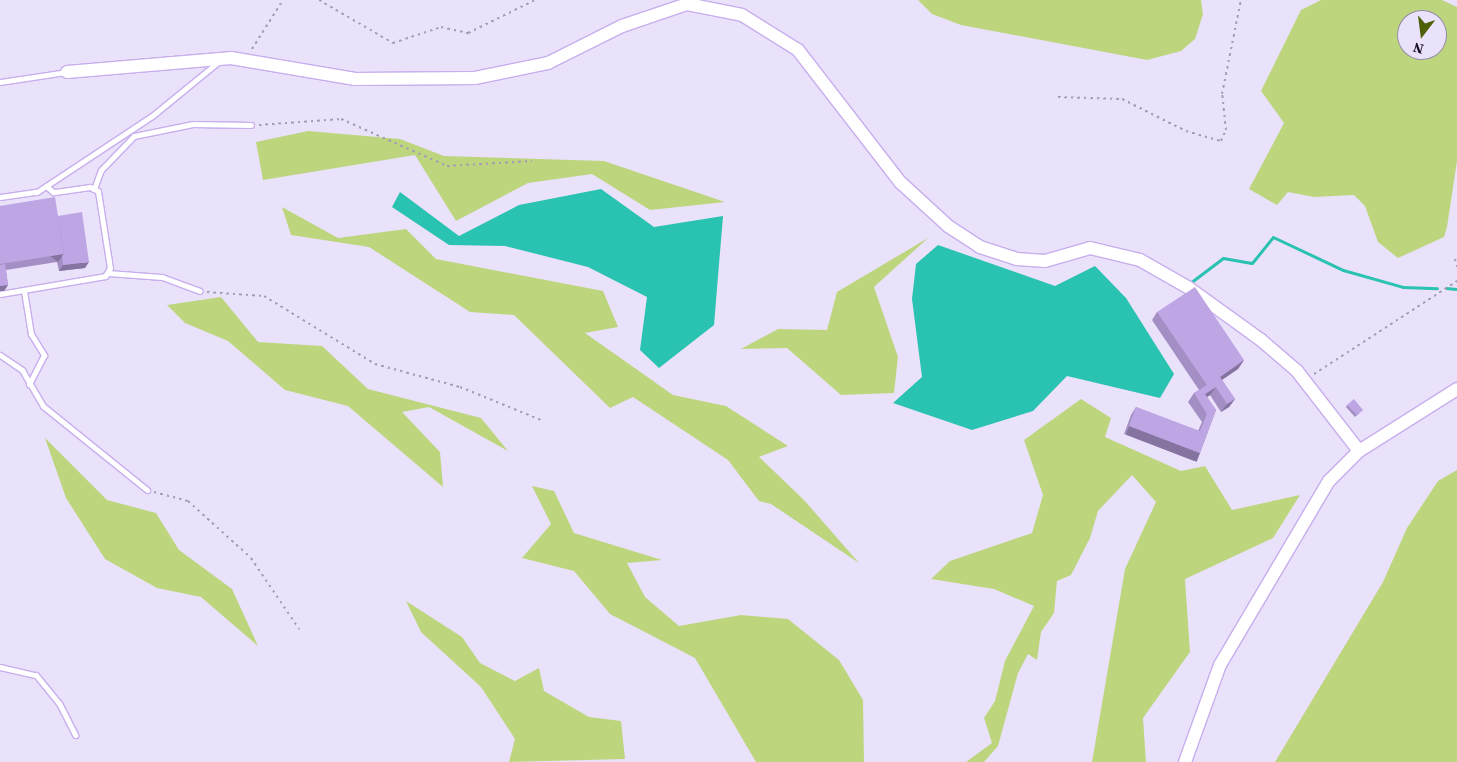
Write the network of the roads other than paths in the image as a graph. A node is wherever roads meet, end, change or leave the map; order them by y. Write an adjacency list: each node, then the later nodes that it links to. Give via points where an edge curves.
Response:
1 (221, 59): 2 (street); 5 (lane, via 152,116); 15 (street, via 245,60 355,79 475,78 548,63 622,26 686,4 742,15 798,50 900,182 948,226 980,247 1017,259 1045,261 1090,248 1140,260 1189,288 1262,340 1304,381)
2 (67, 72): 3 (lane)
3 (0, 82)
4 (251, 126): 6 (lane, via 193,124 134,136 101,170)
5 (46, 186): 6 (lane, via 53,192); 7 (lane)
6 (94, 189): 8 (lane, via 98,191)
7 (0, 198)
8 (108, 273): 9 (lane); 10 (lane, via 162,277)
9 (24, 290): 11 (lane); 13 (lane, via 30,334 44,355)
10 (200, 291)
11 (0, 294)
12 (0, 355): 13 (lane, via 22,370)
13 (29, 384): 16 (lane, via 44,406)
14 (1457, 389): 15 (street)
15 (1359, 451): 19 (street, via 1313,503 1220,665 1207,692)
16 (147, 490)
17 (0, 667): 18 (lane, via 36,675 59,704)
18 (75, 735)
19 (1185, 762)

